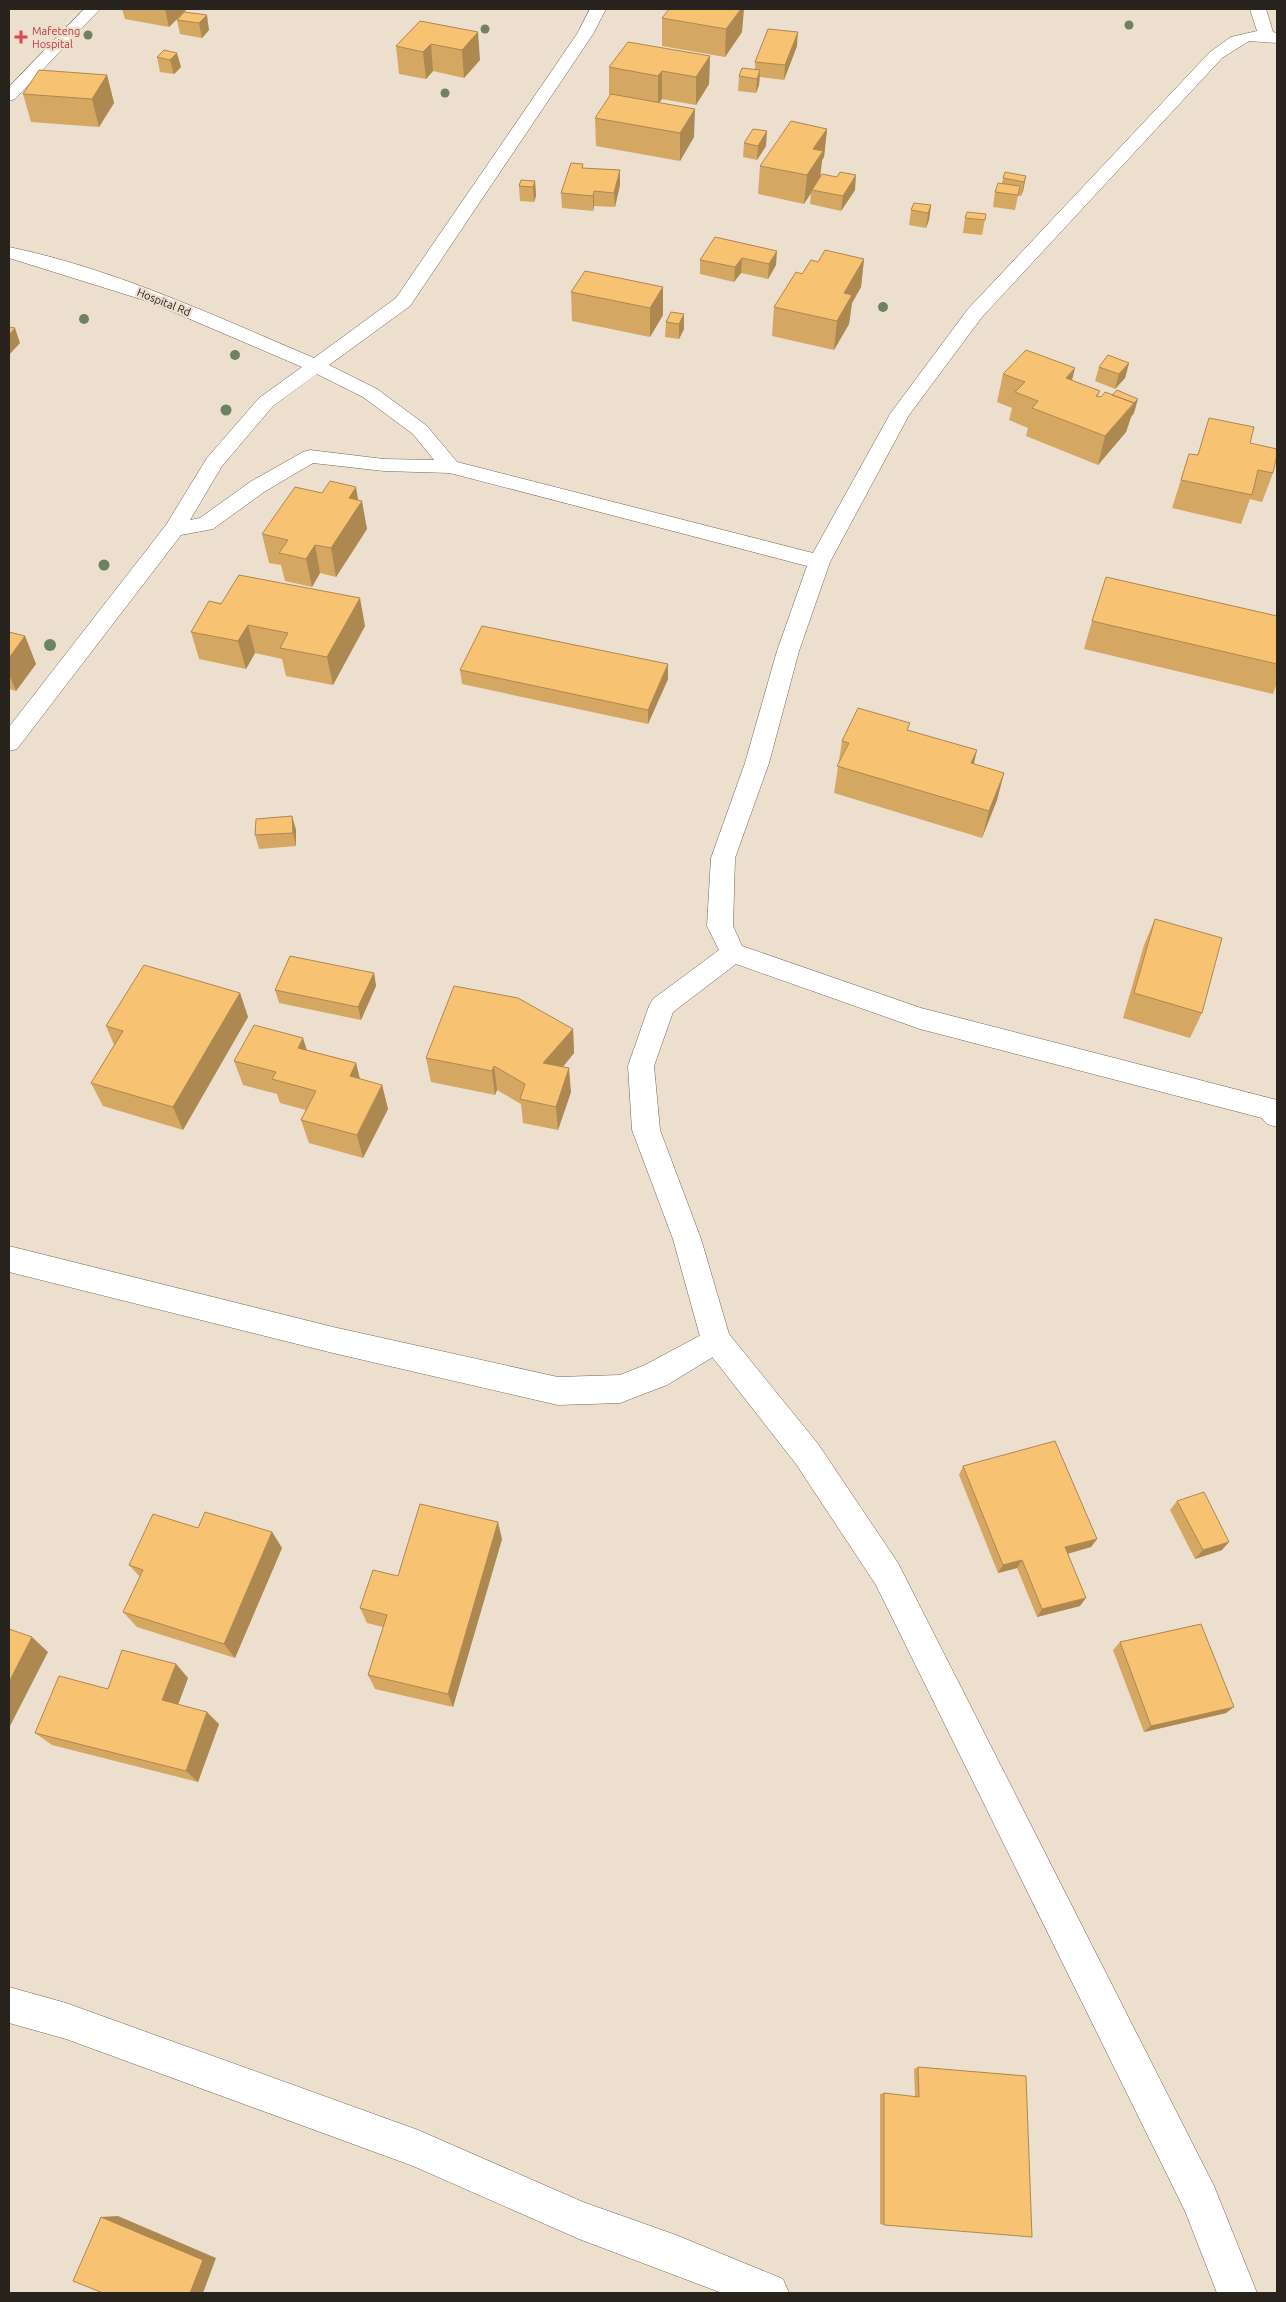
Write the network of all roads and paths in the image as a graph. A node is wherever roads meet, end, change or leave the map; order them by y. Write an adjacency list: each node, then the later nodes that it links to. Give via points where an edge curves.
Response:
1 (92, 9): 5 (street)
2 (598, 9): 7 (street, via 585,34 474,202 403,302)
3 (1258, 9): 4 (street)
4 (1272, 37): 10 (street, via 1236,39 1216,55 975,313 900,414)
5 (9, 96)
6 (9, 252): 7 (street, Hospital Rd, via 157,298)
7 (314, 365): 8 (street, Hospital Rd, via 370,393 420,430); 9 (street, via 266,402 214,463)
8 (450, 467): 9 (street, via 310,456 257,487 206,524); 10 (street)
9 (174, 529): 11 (street)
10 (819, 562): 12 (street, via 788,651 758,763 723,858 720,926)
11 (9, 743)
12 (733, 952): 13 (street, via 920,1018 1270,1109); 15 (street, via 662,1006 641,1066 646,1130 687,1239)
13 (1277, 1116)
14 (9, 1259): 15 (street, via 333,1340 558,1391 620,1389 656,1375)
15 (716, 1340): 18 (street, via 807,1454 887,1574 1200,2200)
16 (9, 2004): 17 (street, via 66,2021 418,2149 579,2220)
17 (769, 2293)
18 (1237, 2293)

